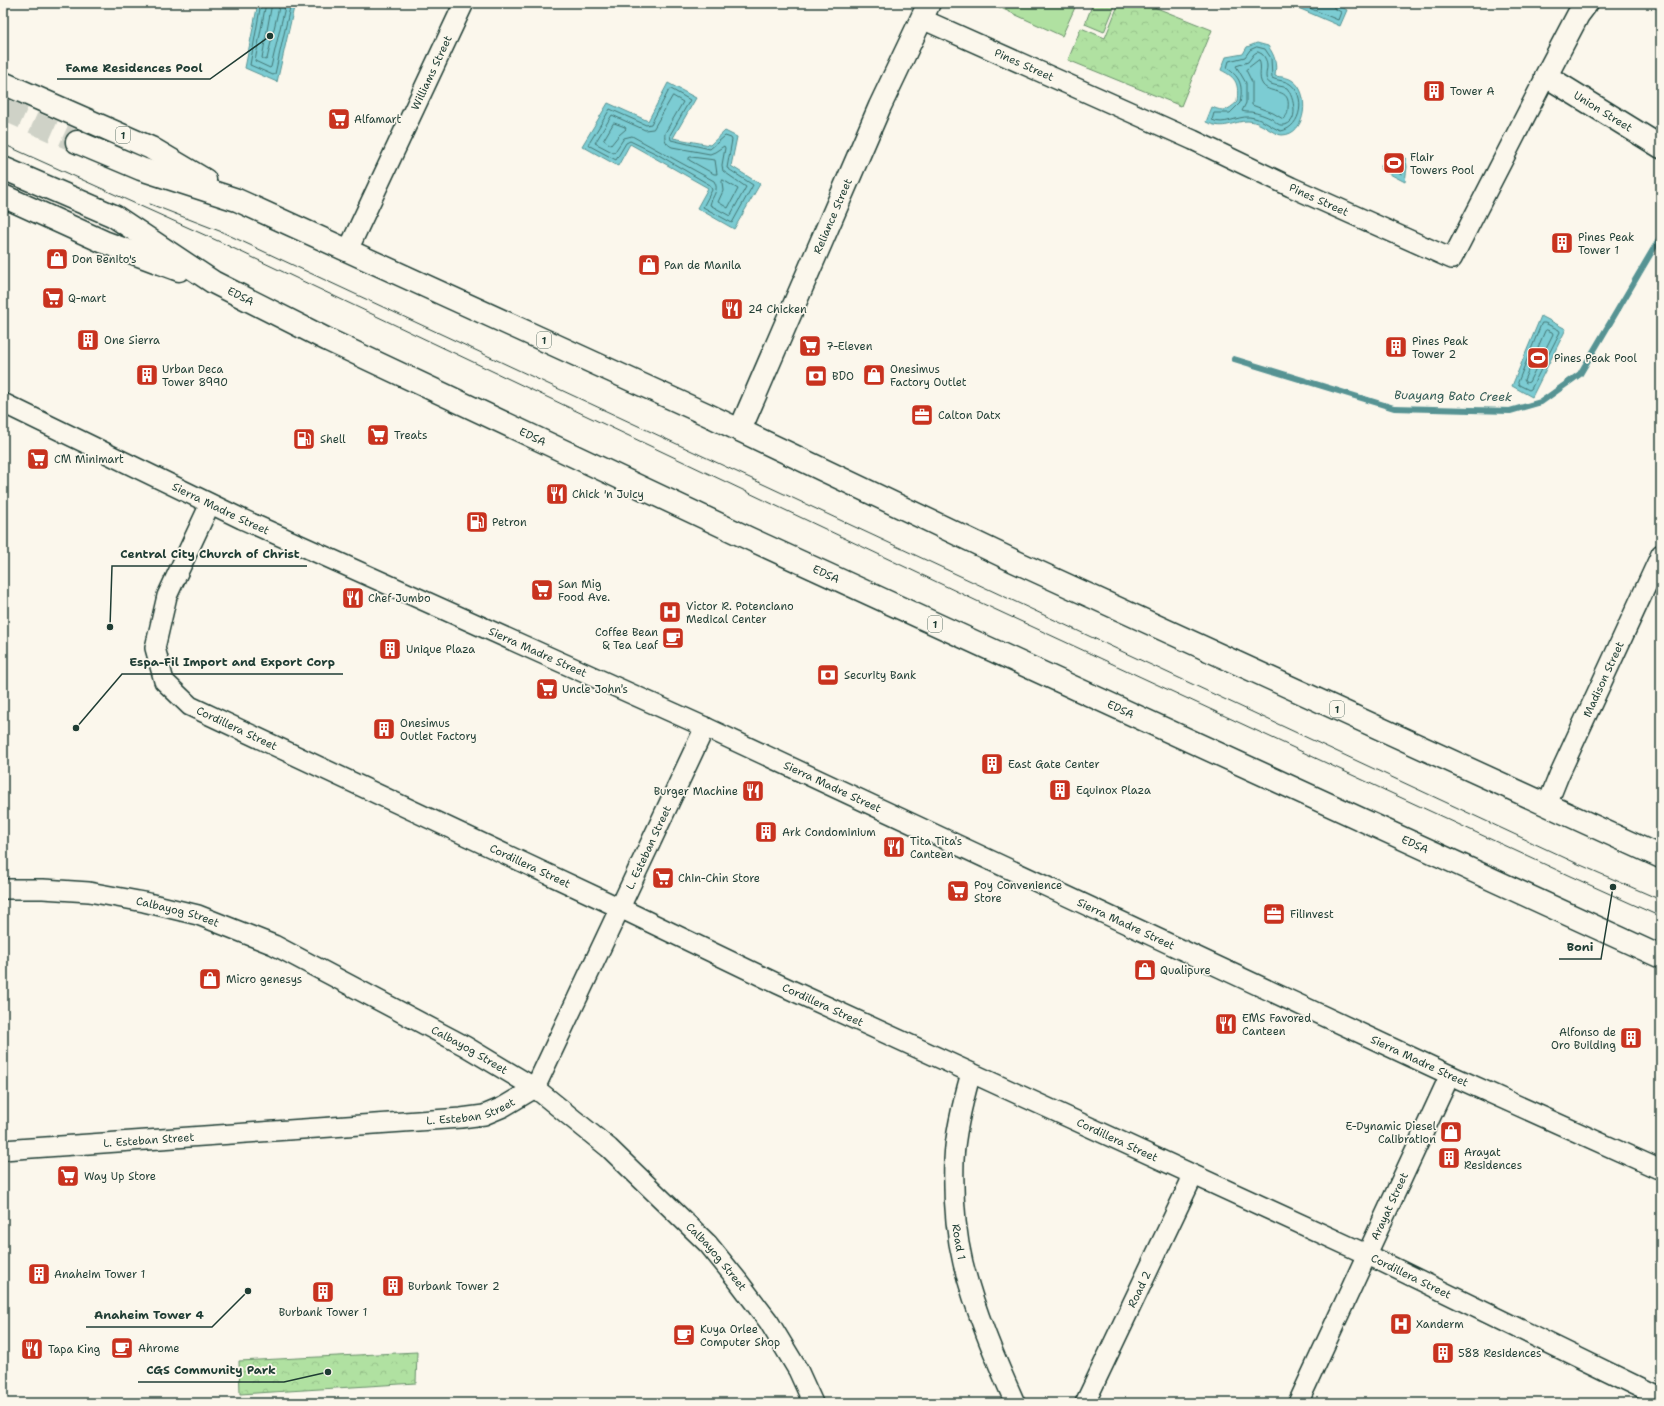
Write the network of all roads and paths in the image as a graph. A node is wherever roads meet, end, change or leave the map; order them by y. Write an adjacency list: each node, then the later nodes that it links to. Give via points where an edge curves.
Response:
1 (464, 3): 11 (street, Williams Street)
2 (1588, 3): 4 (main road, Pines Street, via 1578,16)
3 (926, 11): 4 (street, Pines Street, via 1291,187 1452,259); 14 (main road, Reliance Street, via 880,106)
4 (1546, 76): 7 (main road, Union Street)
5 (3, 83): 10 (main road, 1, via 150,148)
6 (77, 142): 10 (main road, 1, via 140,169)
7 (1661, 147)
8 (3, 168): 12 (main road, EDSA / 1, via 114,216)
9 (3, 196): 12 (main road, 1, via 104,242)
10 (237, 200): 11 (main road, 1)
11 (348, 250): 14 (main road, 1)
12 (213, 282): 22 (main road, EDSA / 1, via 328,340 748,538)
13 (3, 403): 15 (street, Sierra Madre Street)
14 (740, 430): 18 (main road, 1, via 1014,561)
15 (210, 504): 17 (street, Sierra Madre Street); 21 (street, Cordillera Street, via 167,596 155,648 164,681 190,706)
16 (1661, 554): 18 (street, Madison Street)
17 (705, 727): 21 (street, L. Esteban Street); 24 (street, Sierra Madre Street)
18 (1547, 805): 19 (main road, 1)
19 (1661, 857)
20 (3, 889): 25 (street, Calbayog Street, via 89,892 198,915 274,945 465,1046)
21 (620, 908): 23 (street, Cordillera Street); 25 (street, L. Esteban Street)
22 (1661, 957)
23 (971, 1074): 28 (street, Cordillera Street); 32 (street, Road 1, via 962,1107 954,1159 955,1216 963,1263 977,1307)
24 (1450, 1075): 27 (street, Sierra Madre Street); 29 (street, Arayat Street)
25 (535, 1088): 26 (street, L. Esteban Street, via 497,1110 484,1115 461,1118); 31 (street, Calbayog Street, via 610,1148 708,1244 769,1322 798,1370)
26 (3, 1150)
27 (1661, 1170)
28 (1193, 1176): 29 (street, Cordillera Street); 33 (street, Road 2)
29 (1366, 1254): 30 (street, Cordillera Street); 34 (street, Arayat Street)
30 (1661, 1398)
31 (813, 1403)
32 (1015, 1403)
33 (1085, 1403)
34 (1298, 1403)

